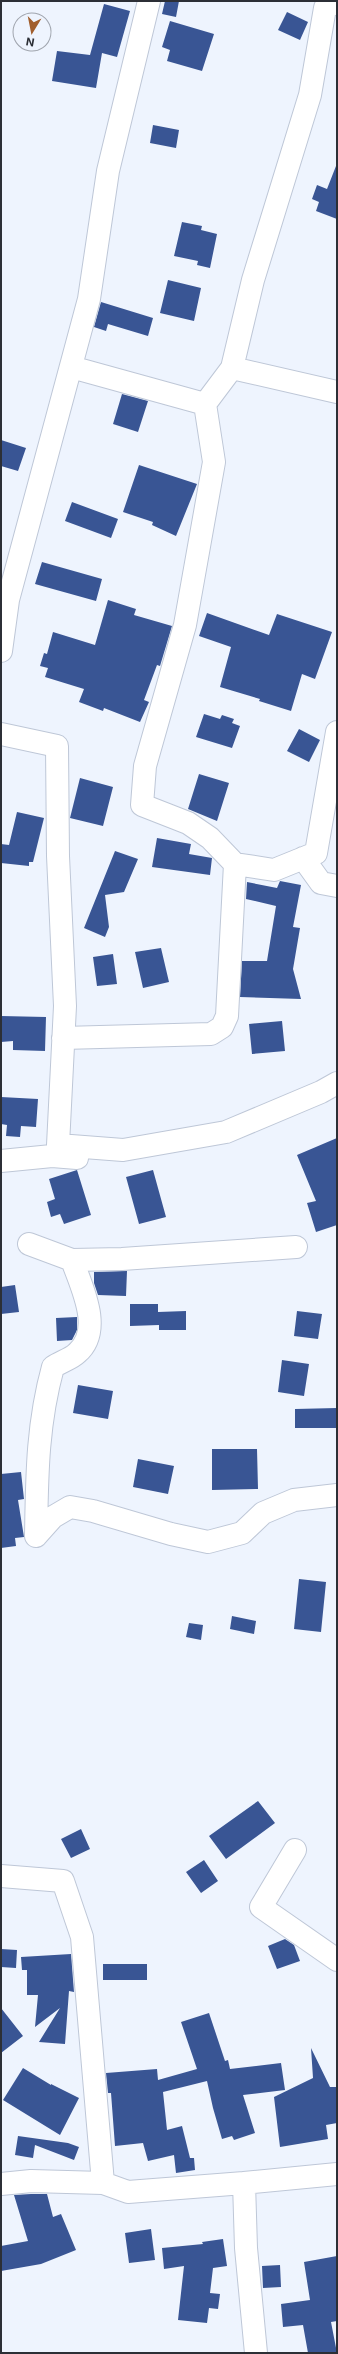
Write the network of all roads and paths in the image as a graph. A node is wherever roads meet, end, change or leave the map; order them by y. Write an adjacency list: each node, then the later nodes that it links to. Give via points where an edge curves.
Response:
1 (149, 1): 3 (street, via 108,171 89,300)
2 (337, 2): 4 (street, via 325,8 310,95 253,280)
3 (71, 367): 6 (street); 7 (street)
4 (232, 368): 5 (street); 6 (street)
5 (337, 392)
6 (205, 404): 12 (street, via 214,462 185,625 145,766 142,805 188,823 210,838)
7 (4, 600): 8 (street)
8 (1, 651)
9 (337, 732): 11 (street, via 316,853)
10 (1, 734): 14 (street, via 57,746 58,864 65,1006)
11 (303, 858): 12 (street, via 274,870); 13 (street, via 321,883)
12 (235, 864): 14 (street, via 227,1016 222,1027 211,1034)
13 (337, 886)
14 (63, 1038): 15 (street, via 58,1145 123,1150 226,1132)
15 (337, 1083)
16 (100, 1160): 17 (street, via 52,1156)
17 (1, 1161)
18 (29, 1244): 20 (street)
19 (296, 1247): 20 (street)
20 (72, 1260): 21 (street, via 90,1311 88,1337 78,1353 53,1366 45,1395 38,1437 36,1536 53,1517 70,1507 208,1542 242,1533 263,1513 294,1500)
21 (337, 1495)
22 (295, 1850): 24 (street, via 261,1907)
23 (1, 1876): 26 (street, via 63,1881 80,1930)
24 (337, 1960)
25 (337, 2174): 28 (street)
26 (103, 2183): 27 (street, via 31,2180); 28 (street, via 128,2192)
27 (1, 2184)
28 (244, 2184): 29 (street, via 246,2248)
29 (256, 2353)

